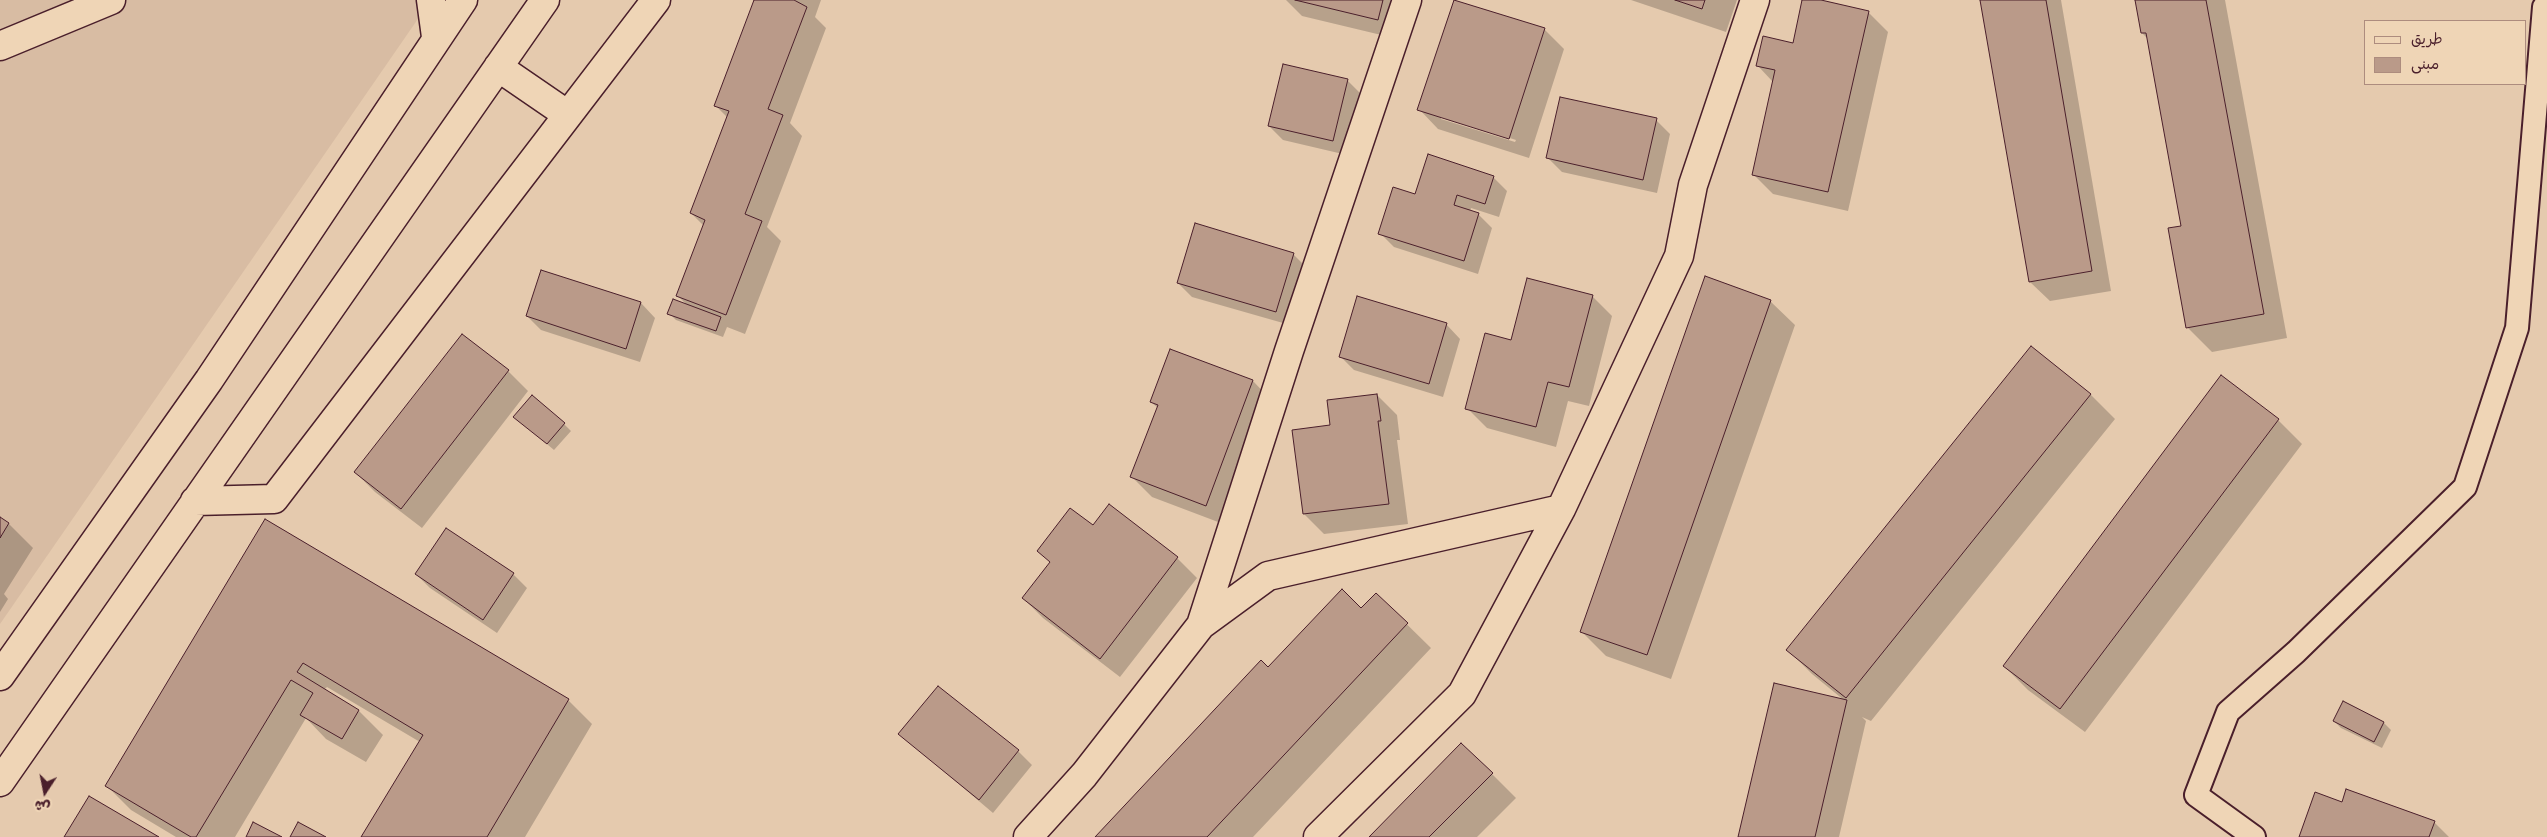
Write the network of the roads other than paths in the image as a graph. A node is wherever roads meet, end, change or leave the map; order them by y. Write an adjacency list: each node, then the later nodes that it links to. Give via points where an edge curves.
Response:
1 (111, 0): 10 (street)
2 (431, 0): 9 (street)
3 (463, 0): 9 (street)
4 (656, 0): 12 (street)
5 (1407, 0): 15 (street)
6 (1755, 0): 14 (street, via 1693,185 1679,256)
7 (542, 1): 11 (street)
8 (2544, 7): 20 (lane, via 2517,328 2465,488 2296,652 2228,712 2196,795)
9 (436, 37): 16 (street, via 209,380)
10 (0, 46)
11 (498, 67): 12 (street); 13 (street)
12 (568, 115): 13 (street, via 274,499)
13 (195, 501): 17 (street)
14 (1561, 509): 15 (street, via 1268,576); 19 (street, via 1462,694)
15 (1201, 624): 18 (street, via 1084,775)
16 (0, 676)
17 (0, 782)
18 (1028, 837)
19 (1318, 837)
20 (2254, 837)

